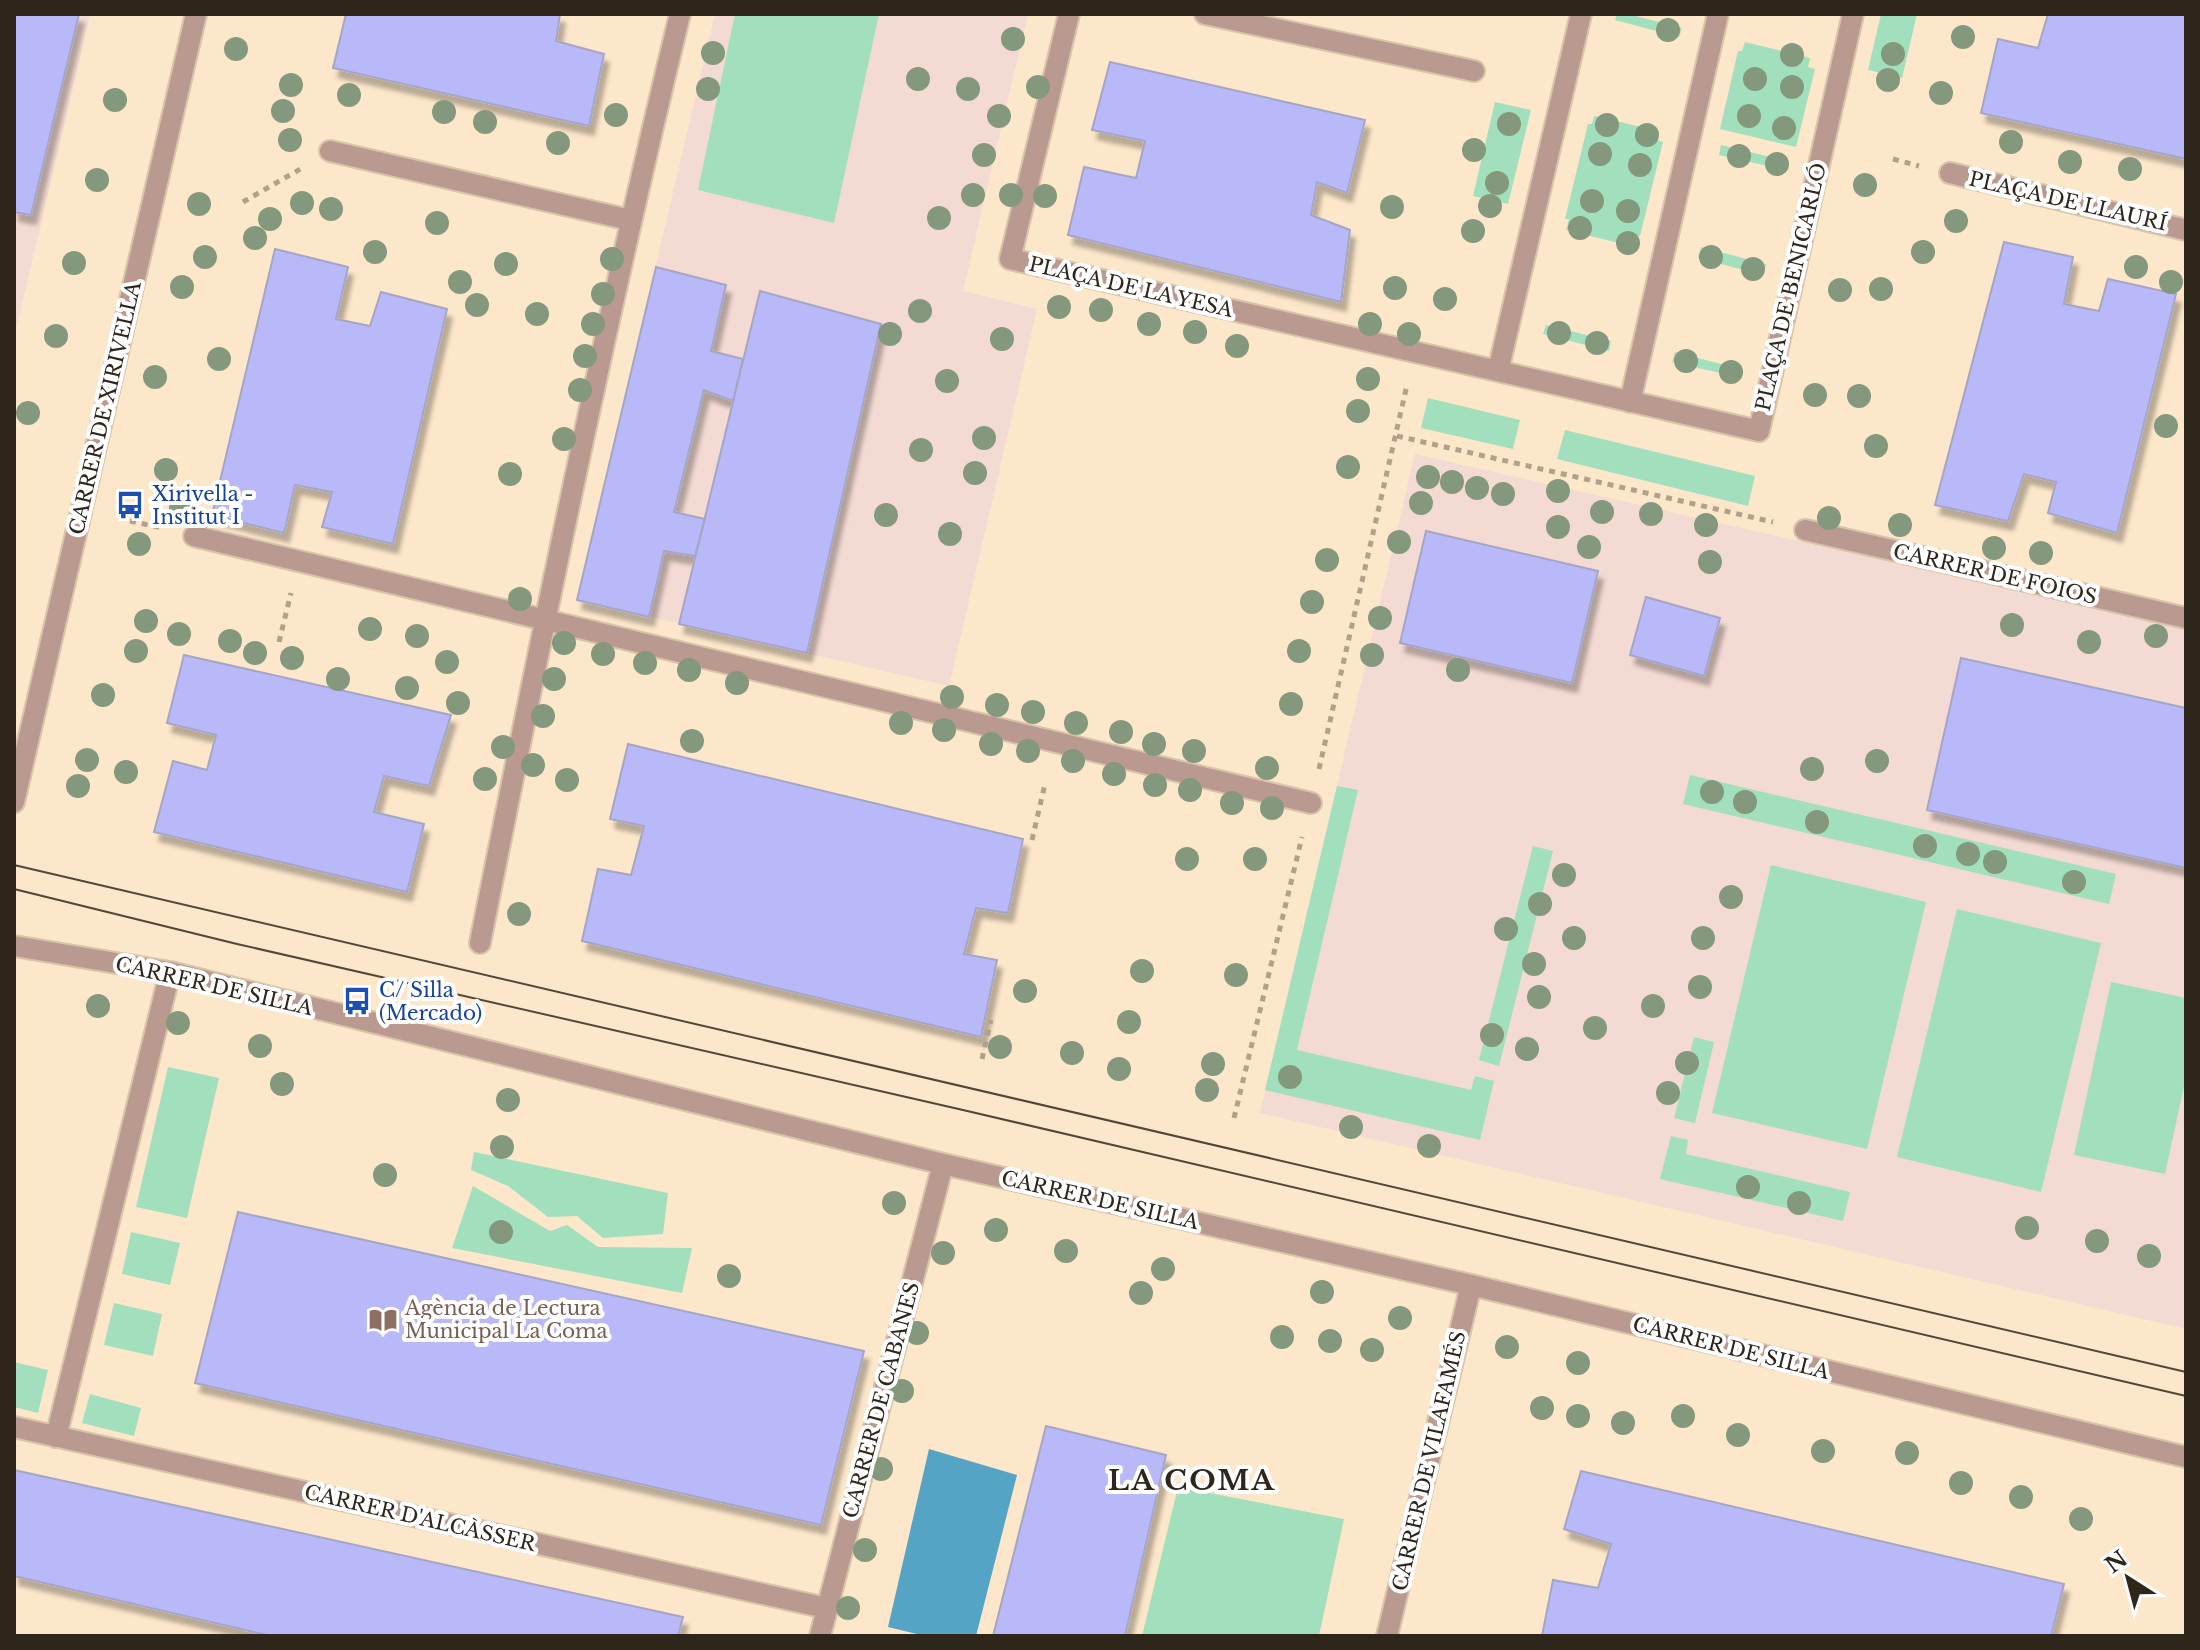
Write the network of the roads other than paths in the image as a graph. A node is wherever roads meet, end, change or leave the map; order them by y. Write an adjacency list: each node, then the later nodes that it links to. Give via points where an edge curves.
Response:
1 (196, 14): 19 (street, CARRER DE XIRIVELLA)
2 (680, 14): 11 (street)
3 (1069, 14): 13 (street, PLAÇA DE LA YESA, via 1010,259)
4 (1205, 14): 8 (street)
5 (1581, 14): 13 (street)
6 (1718, 14): 14 (street)
7 (1853, 14): 14 (street, PLAÇA DE BENICARLÓ, via 1759,431)
8 (1474, 71)
9 (330, 151): 11 (street)
10 (1950, 173): 12 (street, PLAÇA DE LLAURÍ)
11 (630, 220): 18 (street)
12 (2186, 230)
13 (1498, 371): 14 (street, PLAÇA DE BENICARLÓ)
14 (1630, 402)
15 (1805, 530): 17 (street, CARRER DE FOIOS)
16 (194, 536): 18 (street)
17 (2186, 618)
18 (545, 620): 20 (street); 21 (street)
19 (14, 802)
20 (1311, 803)
21 (480, 943)
22 (14, 946): 23 (street, CARRER DE SILLA)
23 (170, 972): 24 (street, CARRER DE SILLA); 27 (street)
24 (943, 1164): 25 (street, CARRER DE SILLA); 29 (street, CARRER DE CABANES)
25 (1471, 1285): 28 (street, CARRER DE SILLA); 31 (street, CARRER DE VILAFAMÉS)
26 (14, 1427): 27 (street, CARRER D'ALCÀSSER)
27 (56, 1437): 29 (street, CARRER D'ALCÀSSER)
28 (2186, 1457)
29 (826, 1608): 30 (street, CARRER DE CABANES)
30 (820, 1636)
31 (1387, 1636)

